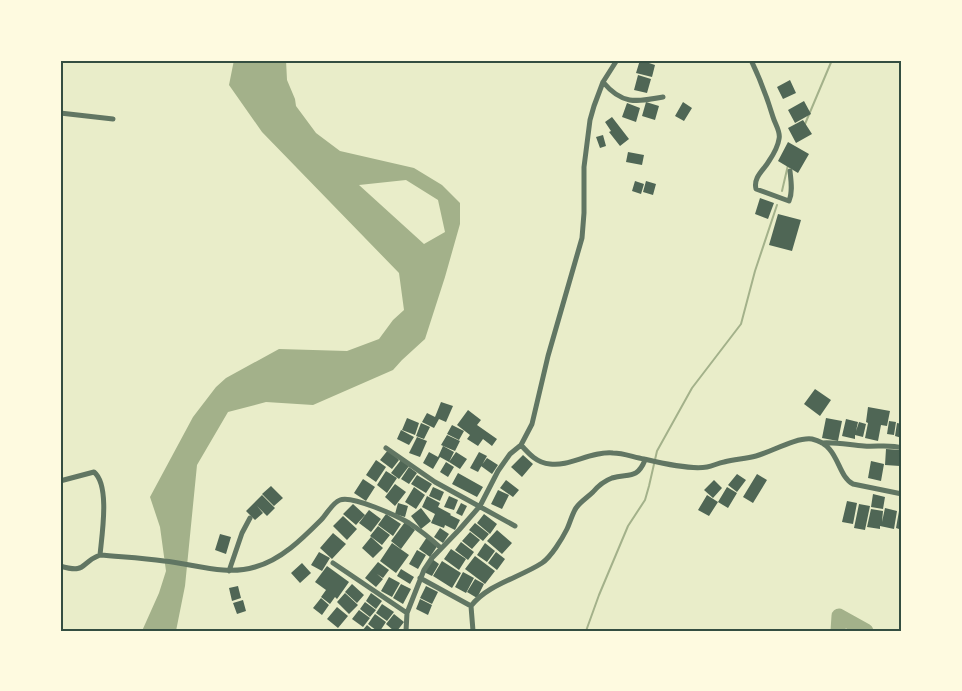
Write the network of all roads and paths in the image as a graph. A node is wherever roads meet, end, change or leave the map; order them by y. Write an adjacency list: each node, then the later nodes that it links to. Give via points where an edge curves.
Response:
1 (617, 60): 3 (street)
2 (751, 60): 7 (street, via 780,135 756,181 756,189 790,200)
3 (603, 82): 4 (street, via 615,95 628,100); 9 (street, via 587,135 582,238 535,417)
4 (663, 97)
5 (60, 112): 6 (street)
6 (113, 119)
7 (790, 171)
8 (822, 443): 11 (street); 12 (street, via 798,440 754,457 706,467); 14 (street, via 836,457 849,483)
9 (520, 445): 12 (street, via 538,460 558,465 605,453); 15 (street, via 498,471)
10 (386, 448): 15 (street, via 435,482)
11 (902, 448)
12 (648, 460): 24 (street, via 632,476 608,479 598,486 577,507 559,543 544,562 485,592)
13 (60, 481): 19 (street, via 94,472 98,476 103,492)
14 (902, 494)
15 (480, 506): 17 (street); 18 (street)
16 (250, 518): 22 (street)
17 (515, 526)
18 (441, 548): 22 (street, via 388,513 342,499 285,552 255,567); 23 (street)
19 (100, 555): 21 (street, via 78,569); 22 (street)
20 (333, 563): 25 (street)
21 (60, 566)
22 (229, 571)
23 (420, 578): 24 (street); 25 (street)
24 (471, 606): 27 (street)
25 (407, 614): 26 (street)
26 (406, 631)
27 (473, 631)

